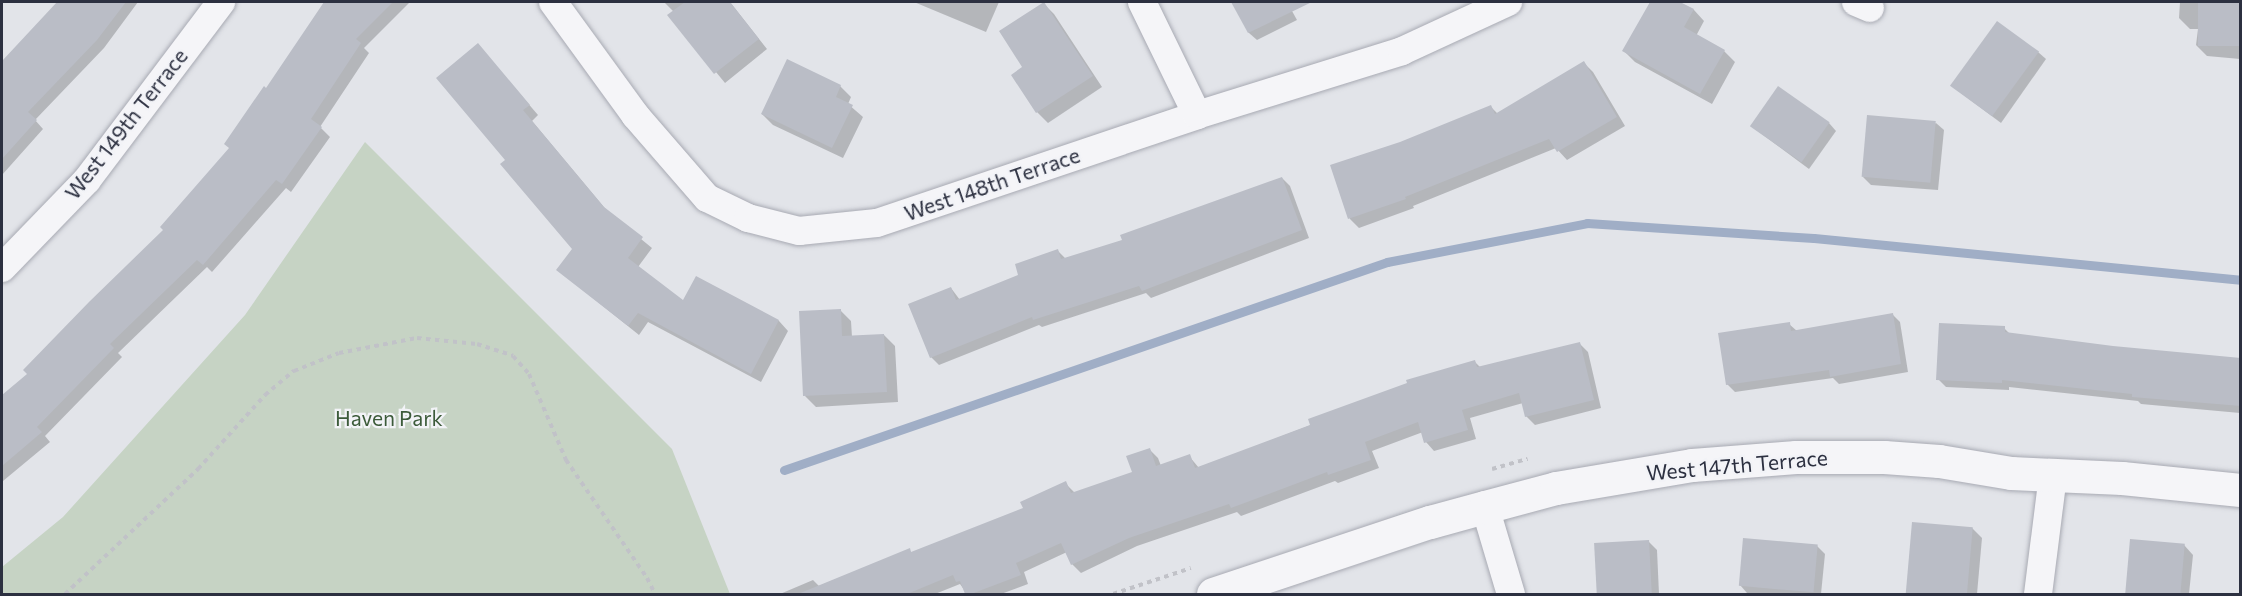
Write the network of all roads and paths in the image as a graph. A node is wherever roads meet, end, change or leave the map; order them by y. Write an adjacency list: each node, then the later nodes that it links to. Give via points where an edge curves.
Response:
1 (221, 2): 6 (street, West 149th Terrace, via 87,180)
2 (553, 2): 5 (street, West 148th Terrace, via 635,115 707,198 748,218 799,231 878,223)
3 (1142, 2): 5 (street)
4 (1508, 2): 5 (street, West 148th Terrace, via 1402,51)
5 (1197, 115)
6 (2, 268)
7 (2053, 475): 8 (street, West 147th Terrace); 9 (street, West 147th Terrace, via 2011,473 1939,460 1796,457 1680,467 1556,488); 14 (street)
8 (2241, 490)
9 (1485, 507): 12 (street, West 147th Terrace); 13 (street)
10 (65, 594): 11 (path, via 198,470 265,395 294,371 339,353 417,338 477,344 513,356 529,374 566,460)
11 (655, 594)
12 (1213, 594)
13 (1511, 594)
14 (2038, 594)

